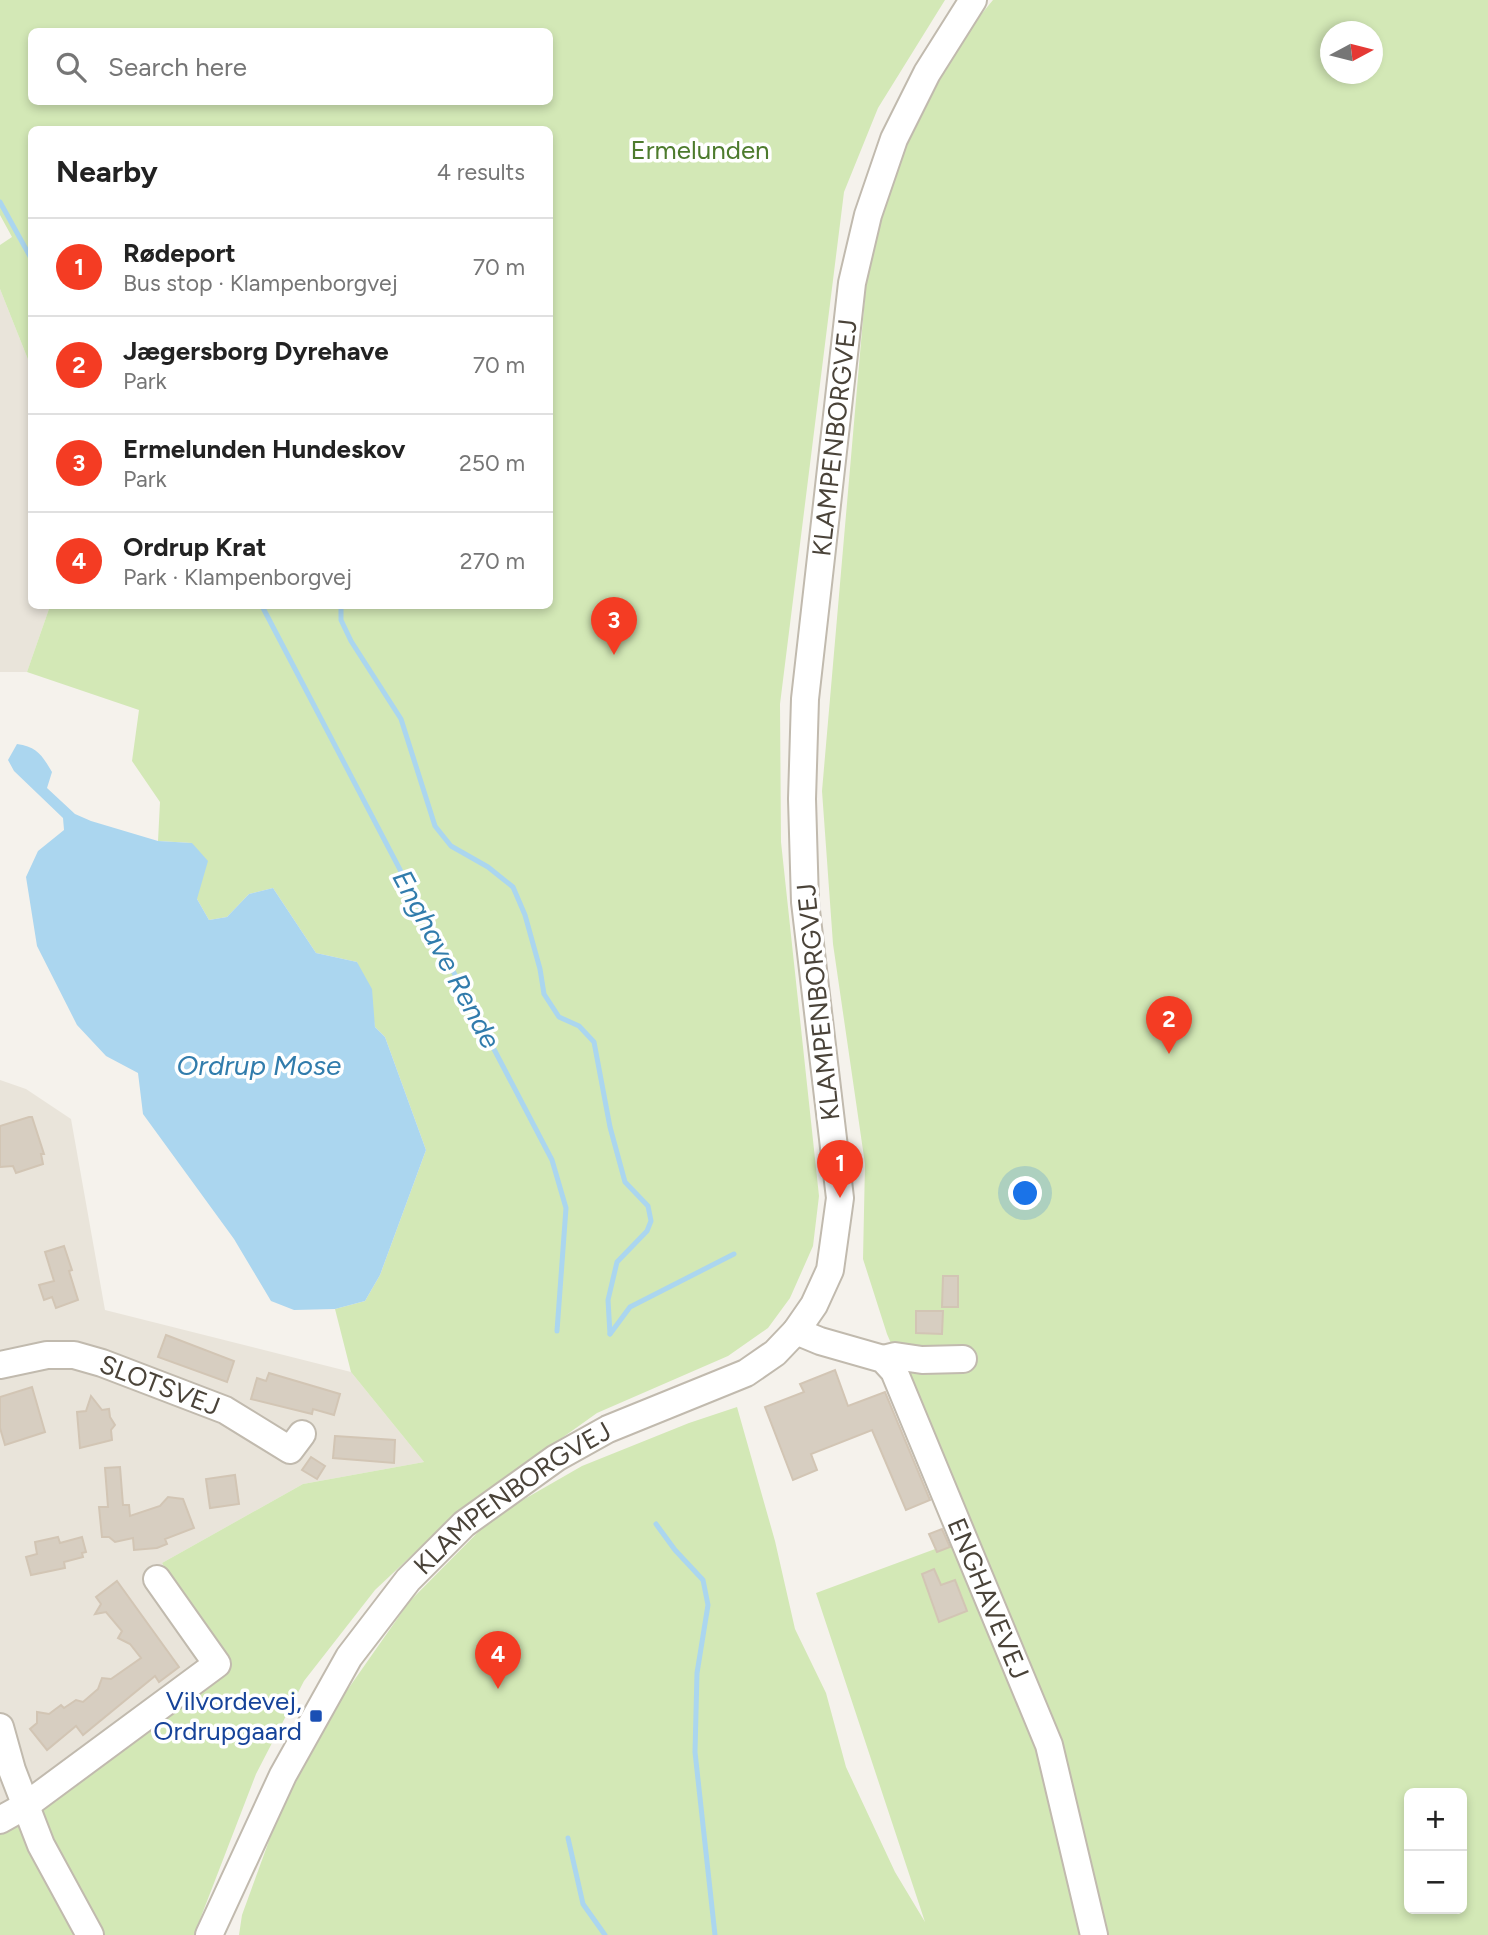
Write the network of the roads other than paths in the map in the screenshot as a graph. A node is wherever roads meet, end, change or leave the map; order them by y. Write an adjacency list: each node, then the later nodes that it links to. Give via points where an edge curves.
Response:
1 (973, 0): 2 (street, KLAMPENBORGVEJ, via 927,73 894,139 868,215 852,283 805,699 803,799 805,902 840,1198 830,1270)
2 (796, 1331): 3 (street); 11 (street, KLAMPENBORGVEJ, via 746,1373 608,1429 556,1458 464,1524 408,1580 349,1657 282,1775)
3 (883, 1359): 4 (street); 15 (street, ENGHAVEVEJ, via 894,1371 1049,1745)
4 (964, 1359)
5 (0, 1365): 6 (street, SLOTSVEJ, via 47,1355 74,1355 225,1410 290,1450)
6 (302, 1434)
7 (157, 1579): 9 (street, via 217,1664)
8 (0, 1727): 9 (street)
9 (25, 1806): 10 (street); 12 (street)
10 (0, 1820)
11 (250, 1847): 13 (street, KLAMPENBORGVEJ); 14 (street, KLAMPENBORGVEJ)
12 (90, 1935)
13 (209, 1935)
14 (222, 1935)
15 (1094, 1935)

